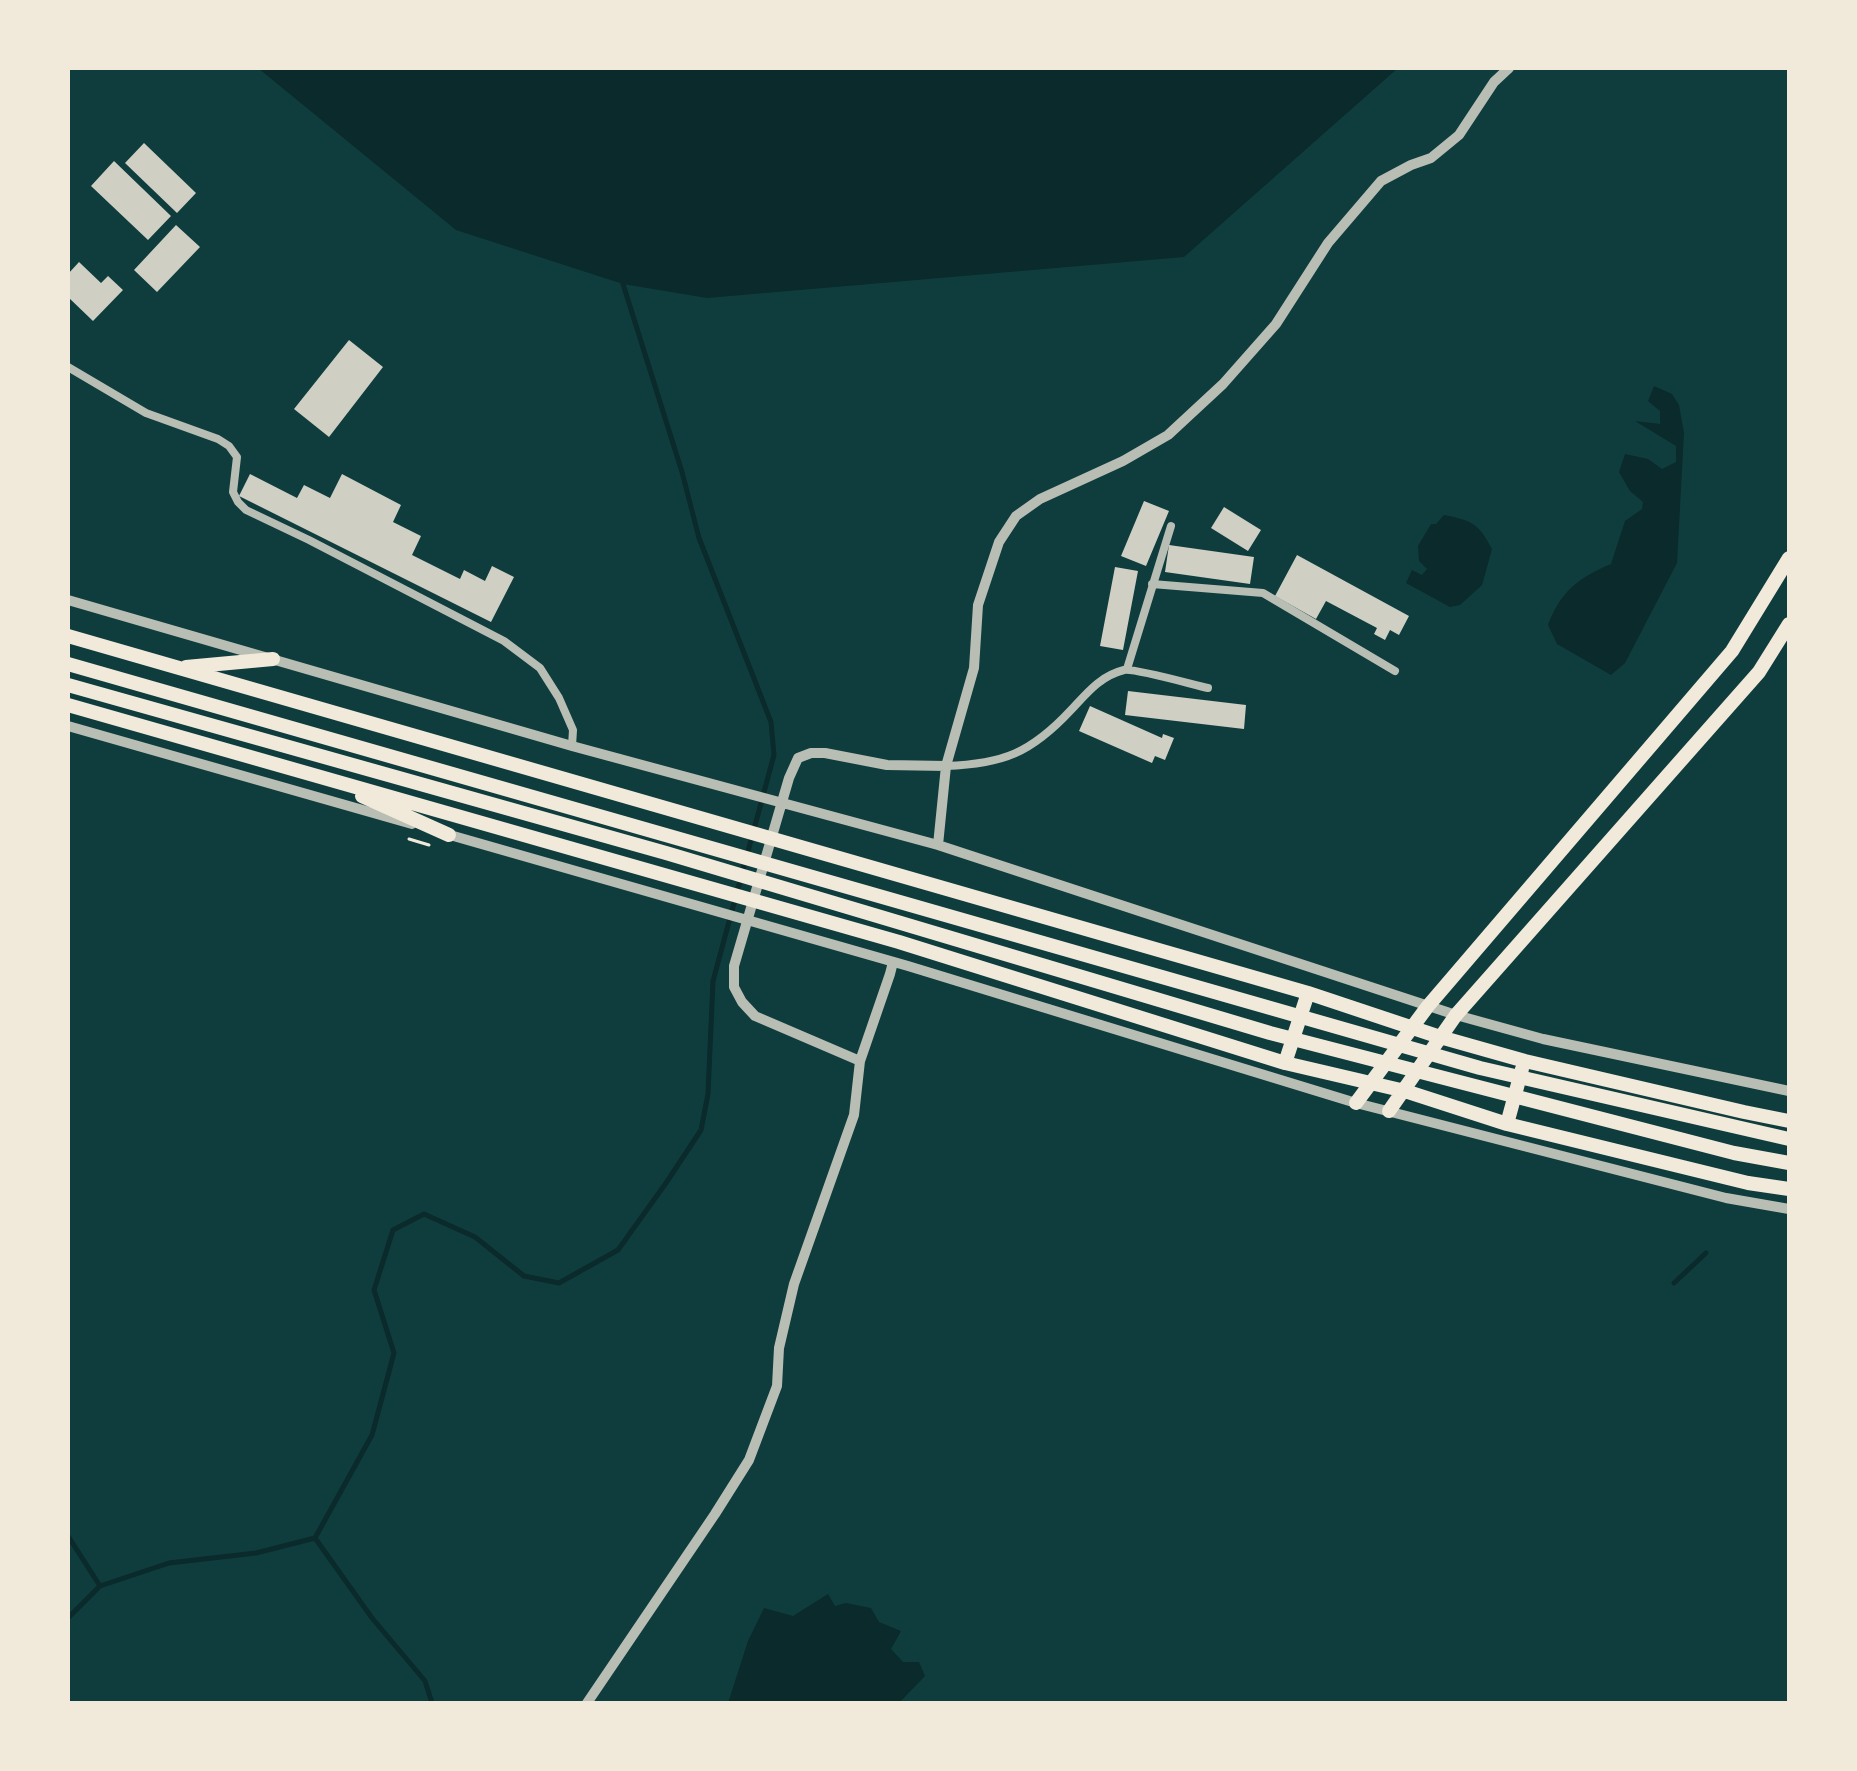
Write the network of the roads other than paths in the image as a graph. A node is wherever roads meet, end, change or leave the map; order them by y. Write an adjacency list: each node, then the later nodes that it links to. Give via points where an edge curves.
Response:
1 (1509, 68): 19 (street, via 1459,135 1431,158 1381,181 1328,243 1276,324 1168,435 1016,516 999,542 978,605 974,668)
2 (68, 367): 18 (street, via 146,413 229,446 237,457 233,492 246,510 504,641 540,668 573,730)
3 (1171, 526): 5 (street)
4 (1789, 558): 25 (main road, via 1732,651)
5 (1152, 584): 12 (street); 13 (street, via 1263,593)
6 (68, 600): 9 (street)
7 (1789, 624): 26 (main road, via 1759,672)
8 (68, 636): 11 (main road)
9 (273, 659): 11 (main road); 18 (street)
10 (68, 664): 39 (main road, via 1480,1068)
11 (175, 668): 24 (main road)
12 (1127, 669): 15 (street); 19 (street, via 1099,681 1033,745 1004,759)
13 (1395, 671)
14 (68, 685): 40 (main road, via 666,853 1270,1033)
15 (1208, 688)
16 (68, 705): 20 (main road)
17 (68, 726): 21 (street)
18 (572, 746): 22 (street)
19 (946, 766): 22 (street); 29 (street, via 887,765 811,753 798,758 776,821 734,966 734,987 755,1016)
20 (314, 774): 21 (main road); 31 (main road, via 899,942)
21 (449, 835): 23 (street)
22 (938, 845): 25 (street)
23 (893, 962): 29 (street); 35 (street)
24 (1308, 993): 27 (main road); 31 (main road)
25 (1428, 1006): 26 (street); 27 (main road)
26 (1456, 1015): 28 (main road); 34 (street, via 1543,1039)
27 (1413, 1028): 28 (main road); 32 (main road)
28 (1440, 1037): 30 (main road); 33 (main road)
29 (860, 1061): 43 (street, via 854,1115 794,1284 779,1348 777,1386 749,1460)
30 (1525, 1061): 37 (main road); 38 (main road)
31 (1285, 1063): 32 (main road)
32 (1372, 1082): 33 (main road); 35 (main road)
33 (1405, 1091): 36 (main road); 38 (main road)
34 (1789, 1091)
35 (1356, 1103): 36 (street)
36 (1389, 1111): 42 (street, via 1726,1198)
37 (1789, 1121)
38 (1507, 1124): 41 (main road)
39 (1789, 1139)
40 (1789, 1163)
41 (1789, 1189)
42 (1789, 1209)
43 (587, 1703)

